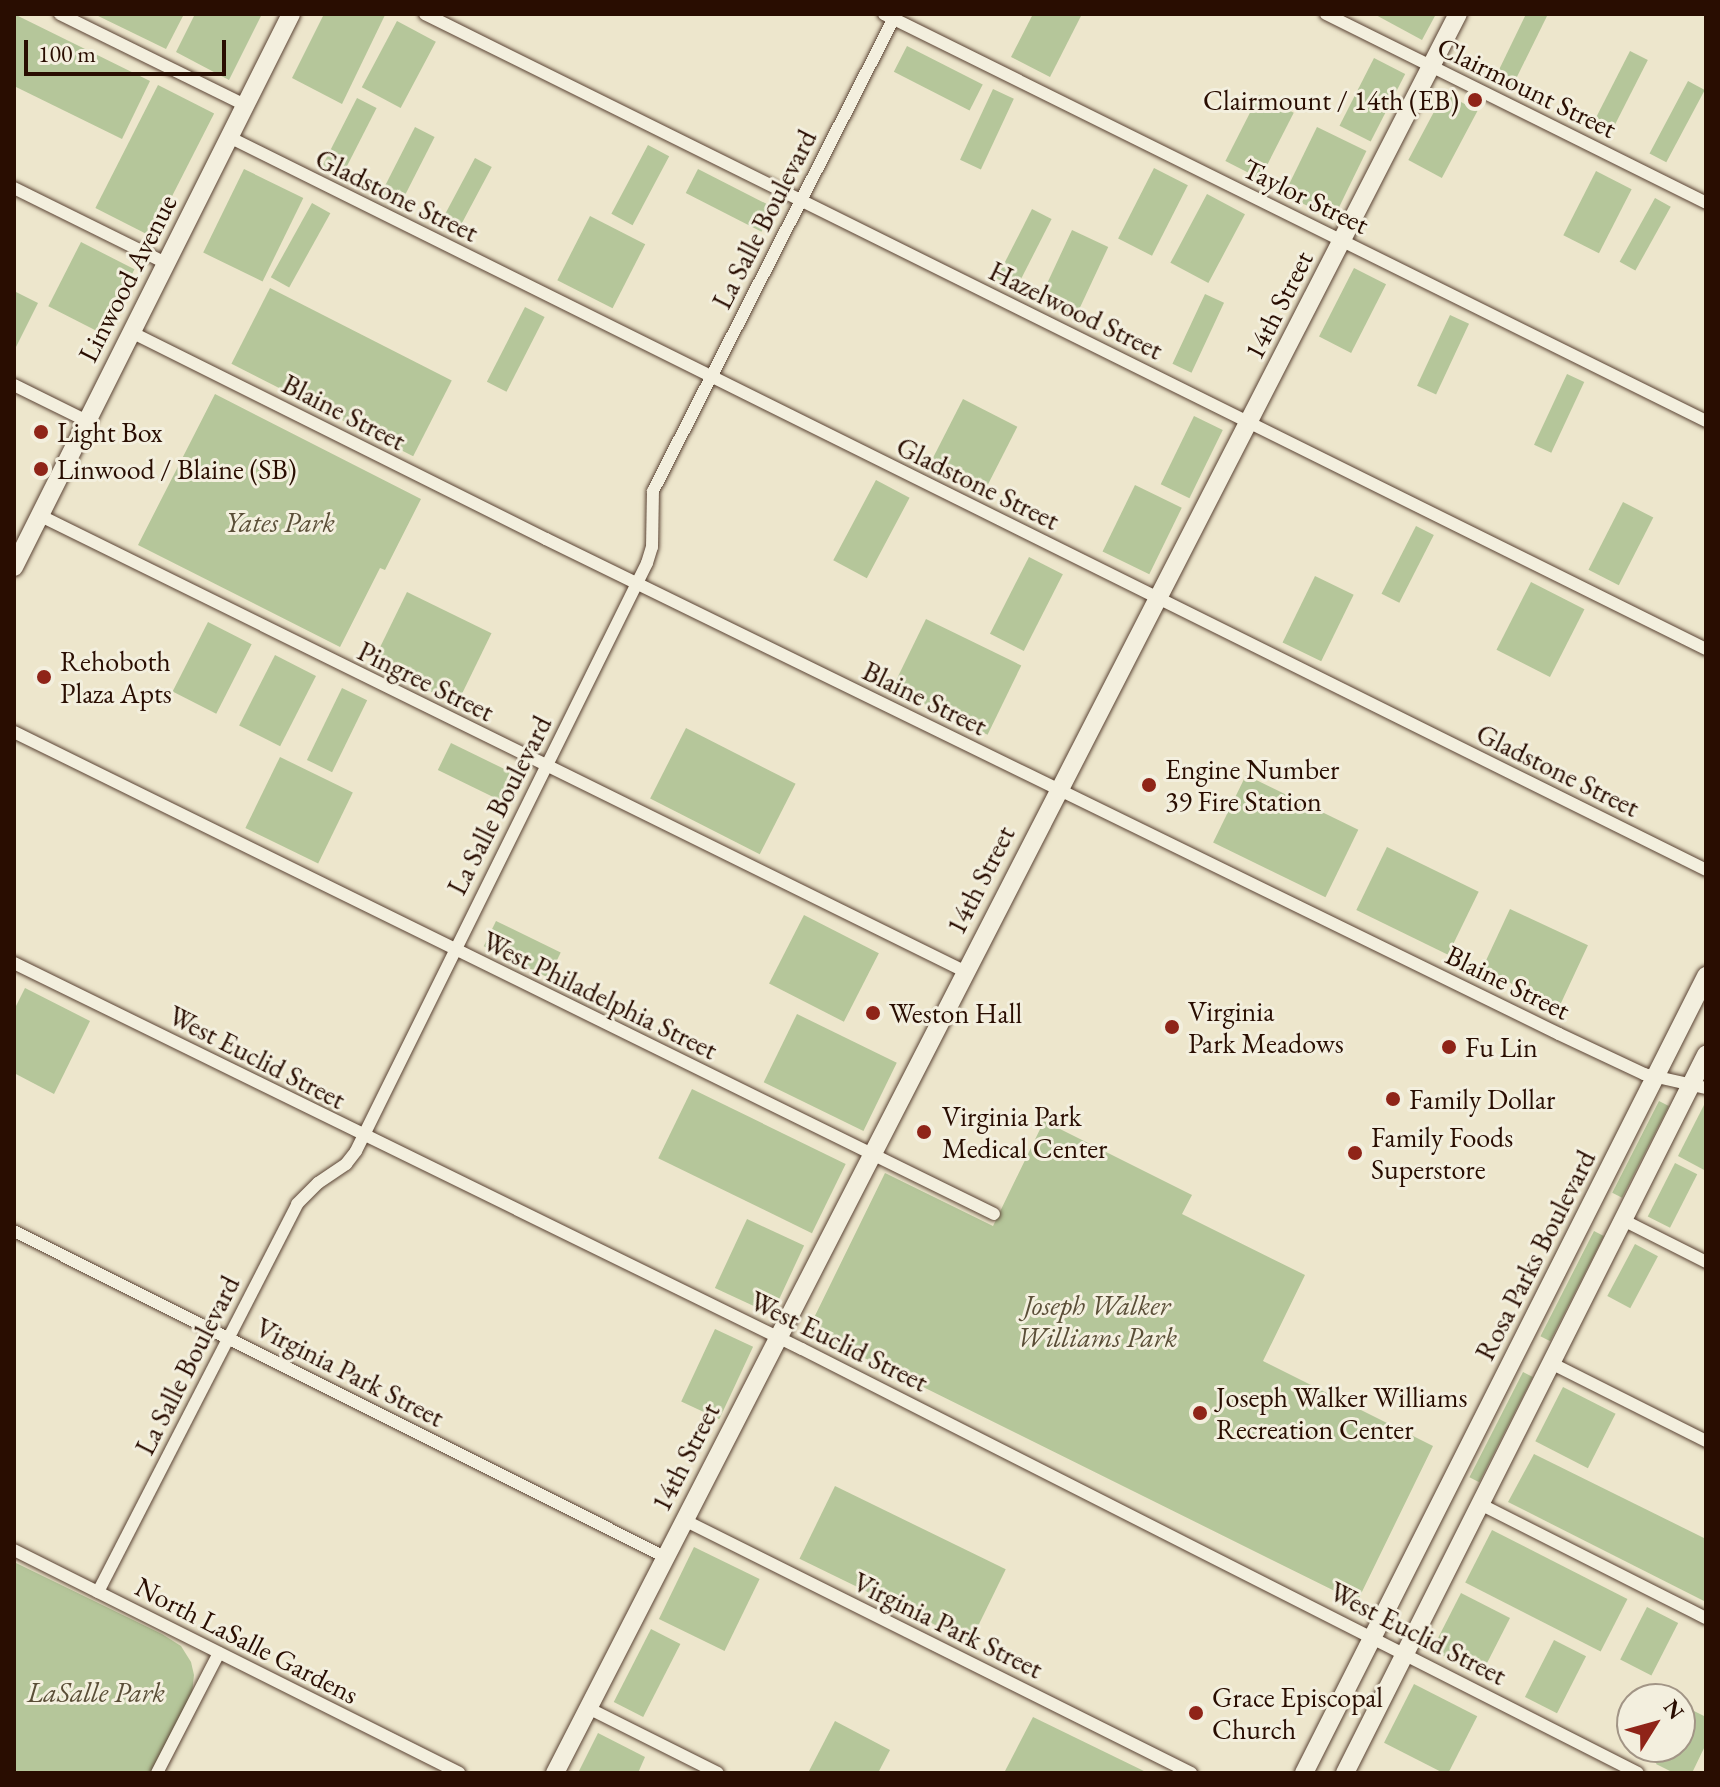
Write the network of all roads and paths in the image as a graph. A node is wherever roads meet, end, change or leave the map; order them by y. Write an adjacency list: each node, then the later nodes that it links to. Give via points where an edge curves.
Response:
1 (60, 14): 8 (street)
2 (291, 14): 8 (street, Linwood Avenue)
3 (425, 14): 11 (street, Hazelwood Street)
4 (1326, 14): 7 (street, Clairmount Street)
5 (1458, 14): 7 (street, 14th Street)
6 (891, 16): 11 (street, La Salle Boulevard); 13 (street, Taylor Street)
7 (1431, 66): 12 (street, Clairmount Street); 13 (street, 14th Street)
8 (245, 105): 9 (street, Linwood Avenue)
9 (229, 137): 14 (street, Linwood Avenue); 16 (street, Gladstone Street)
10 (14, 188): 14 (street)
11 (801, 200): 16 (street, La Salle Boulevard); 20 (street, Hazelwood Street)
12 (1706, 203)
13 (1342, 241): 19 (street, Taylor Street); 20 (street, 14th Street)
14 (166, 263): 15 (street, Linwood Avenue)
15 (131, 332): 18 (street, Linwood Avenue); 23 (street, Blaine Street)
16 (710, 377): 23 (street, La Salle Boulevard, via 653,491 652,547); 24 (street, Gladstone Street)
17 (14, 385): 18 (street)
18 (87, 421): 21 (street, Linwood Avenue)
19 (1706, 421)
20 (1249, 422): 24 (street, 14th Street); 25 (street, Hazelwood Street)
21 (39, 515): 22 (street, Linwood Avenue); 27 (street, Pingree Street)
22 (14, 567)
23 (637, 584): 27 (street, La Salle Boulevard); 28 (street, Blaine Street)
24 (1158, 599): 28 (street, 14th Street); 29 (street, Gladstone Street)
25 (1706, 649)
26 (14, 732): 30 (street, West Philadelphia Street)
27 (545, 767): 30 (street, La Salle Boulevard); 32 (street, Pingree Street)
28 (1058, 790): 32 (street, 14th Street); 35 (street, Blaine Street)
29 (1706, 870)
30 (453, 950): 37 (street, La Salle Boulevard); 38 (street, West Philadelphia Street)
31 (14, 963): 37 (street, West Euclid Street)
32 (964, 971): 38 (street, 14th Street)
33 (1706, 976): 35 (street, Rosa Parks Boulevard)
34 (1706, 1055): 36 (street)
35 (1656, 1076): 36 (street, Blaine Street); 53 (street, Rosa Parks Boulevard)
36 (1699, 1085): 40 (street)
37 (363, 1137): 43 (street, West Euclid Street); 44 (street, La Salle Boulevard, via 346,1164 297,1204)
38 (871, 1154): 39 (street, West Philadelphia Street); 43 (street, 14th Street)
39 (994, 1214)
40 (1623, 1220): 42 (street); 45 (street)
41 (14, 1231): 44 (street, Virginia Park Street)
42 (1706, 1262)
43 (778, 1337): 48 (street, 14th Street); 53 (street, West Euclid Street)
44 (228, 1338): 50 (street, Virginia Park Street); 51 (street, La Salle Boulevard)
45 (1551, 1363): 46 (street); 47 (street)
46 (1706, 1441)
47 (1480, 1504): 52 (street); 55 (street)
48 (684, 1520): 50 (street, 14th Street); 61 (street, Virginia Park Street)
49 (14, 1550): 51 (street, North LaSalle Gardens)
50 (665, 1557): 56 (street, 14th Street)
51 (98, 1592): 54 (street, North LaSalle Gardens)
52 (1706, 1618)
53 (1373, 1636): 55 (street, West Euclid Street); 62 (street, Rosa Parks Boulevard)
54 (219, 1653): 57 (street); 58 (street, North LaSalle Gardens)
55 (1407, 1653): 63 (street); 64 (street, West Euclid Street)
56 (588, 1708): 59 (street, 14th Street); 60 (street)
57 (157, 1773)
58 (459, 1773)
59 (555, 1773)
60 (718, 1773)
61 (1191, 1773)
62 (1304, 1773)
63 (1345, 1773)
64 (1638, 1773)

